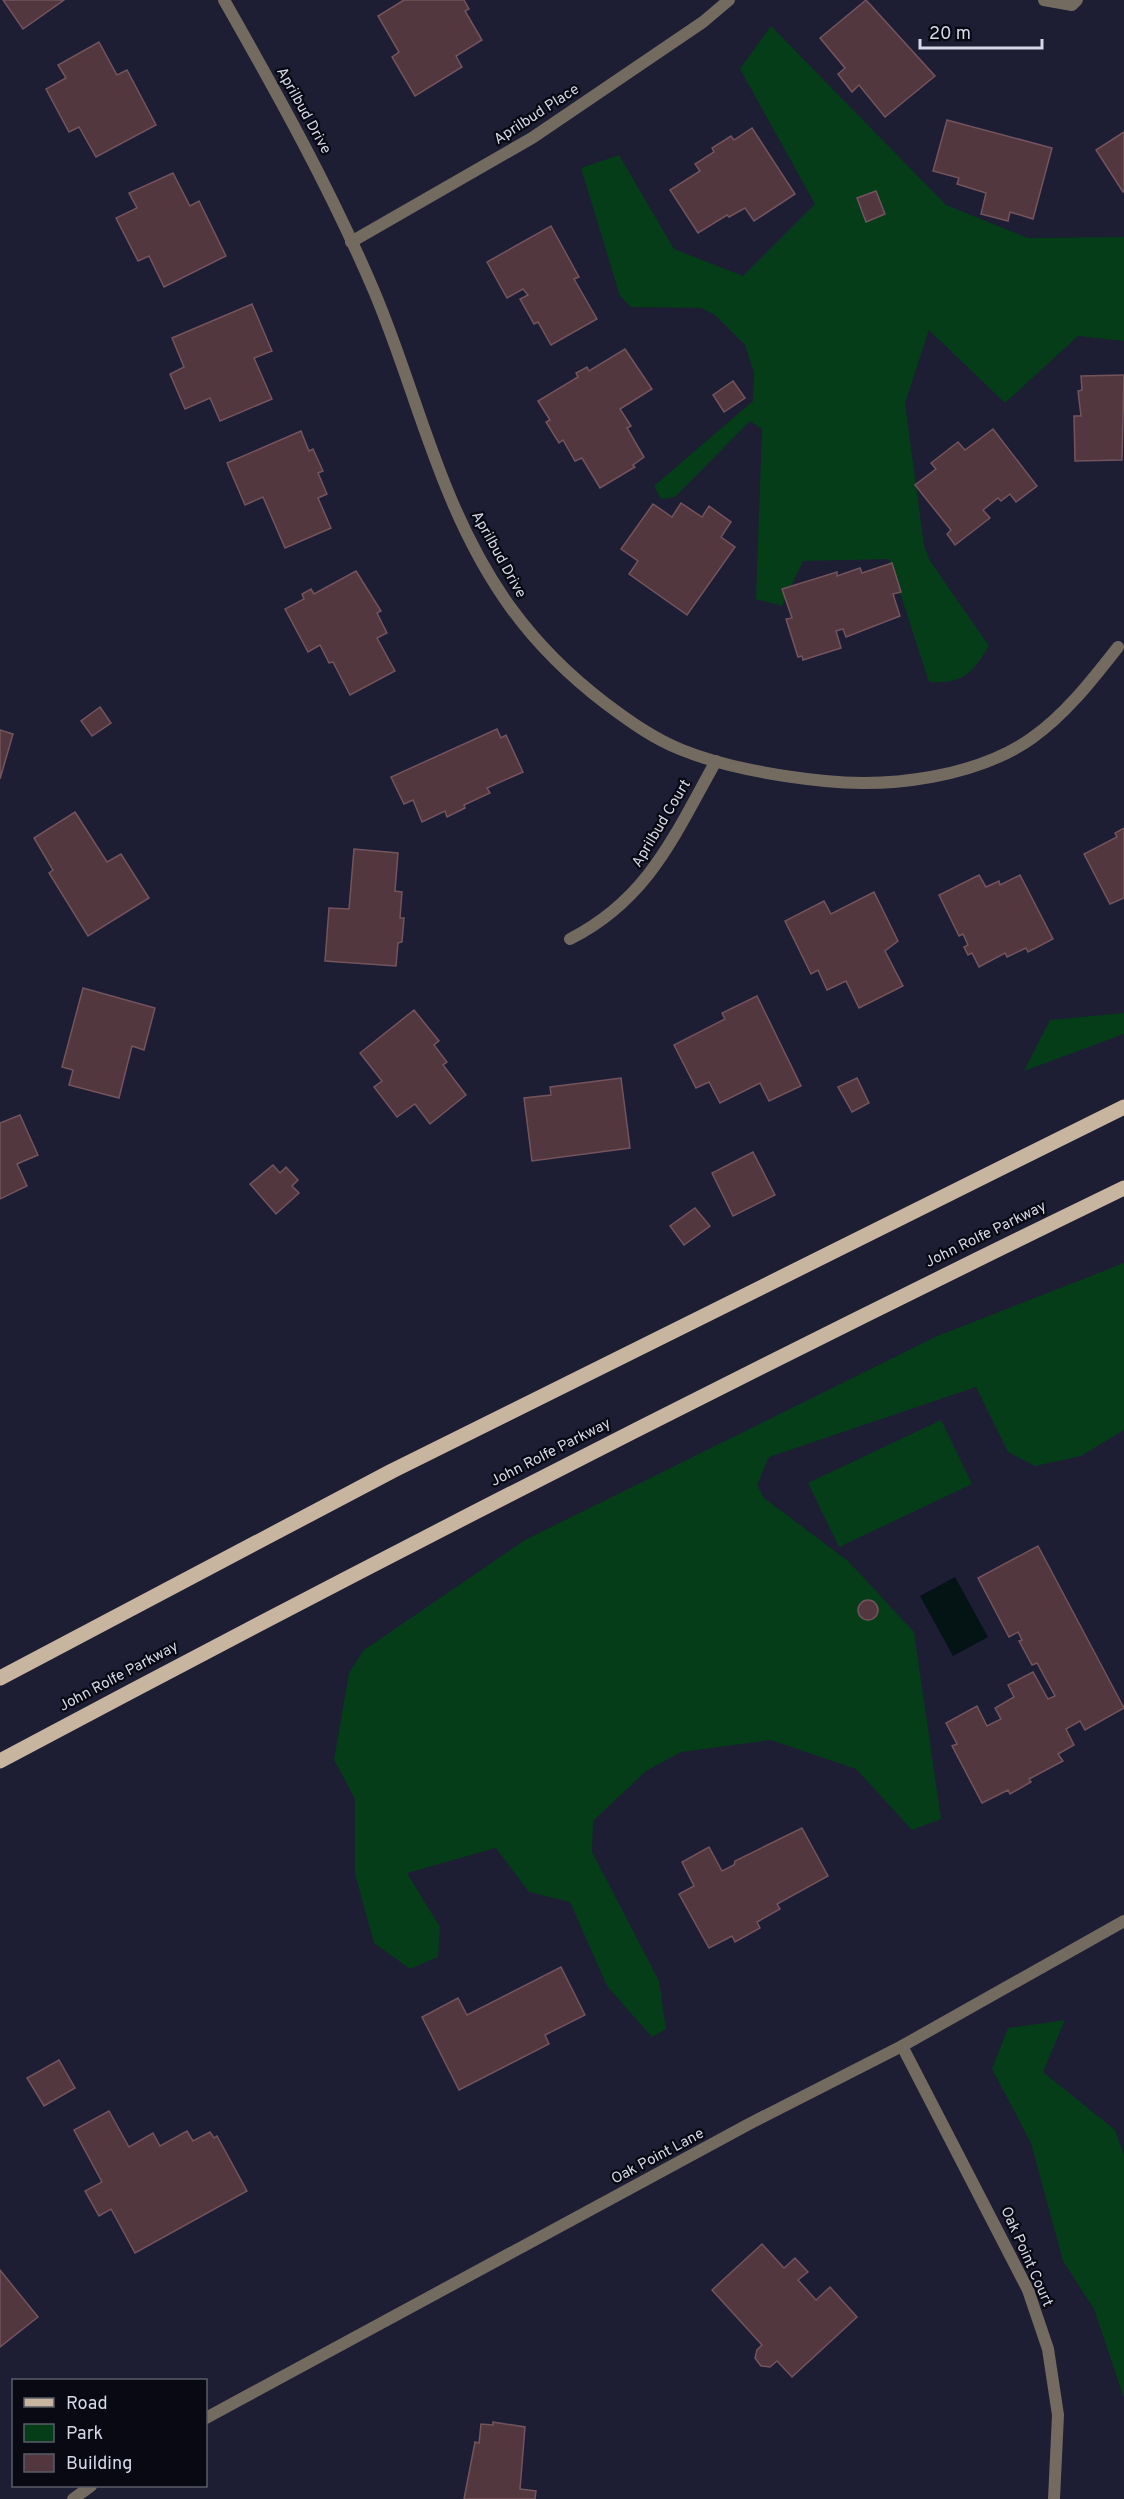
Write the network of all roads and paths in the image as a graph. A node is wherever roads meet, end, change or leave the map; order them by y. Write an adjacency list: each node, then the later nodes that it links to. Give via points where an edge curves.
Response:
1 (224, 0): 5 (street, Aprilbud Drive, via 321,174)
2 (729, 0): 5 (street, Aprilbud Place, via 703,22 532,138)
3 (1044, 0): 4 (street, via 1072,4)
4 (1077, 0)
5 (351, 242): 7 (street, Aprilbud Drive, via 375,293 449,496 503,599 523,627 577,681 631,723 680,749)
6 (1118, 647): 7 (street, Aprilbud Drive, via 1083,691 1035,736 1011,751 939,776 857,784 784,777)
7 (716, 761): 8 (street, Aprilbud Court, via 657,868 597,926)
8 (570, 939)
9 (1124, 1107): 11 (main road, via 392,1471)
10 (1124, 1188): 12 (main road, John Rolfe Parkway, via 889,1302 325,1588)
11 (0, 1678)
12 (0, 1761)
13 (1124, 1921): 14 (street, Oak Point Lane)
14 (902, 2046): 15 (street, Oak Point Lane, via 749,2124); 18 (street, Oak Point Court, via 1028,2290 1048,2349 1058,2415)
15 (207, 2417)
16 (90, 2487): 17 (street)
17 (73, 2499)
18 (1054, 2499)

